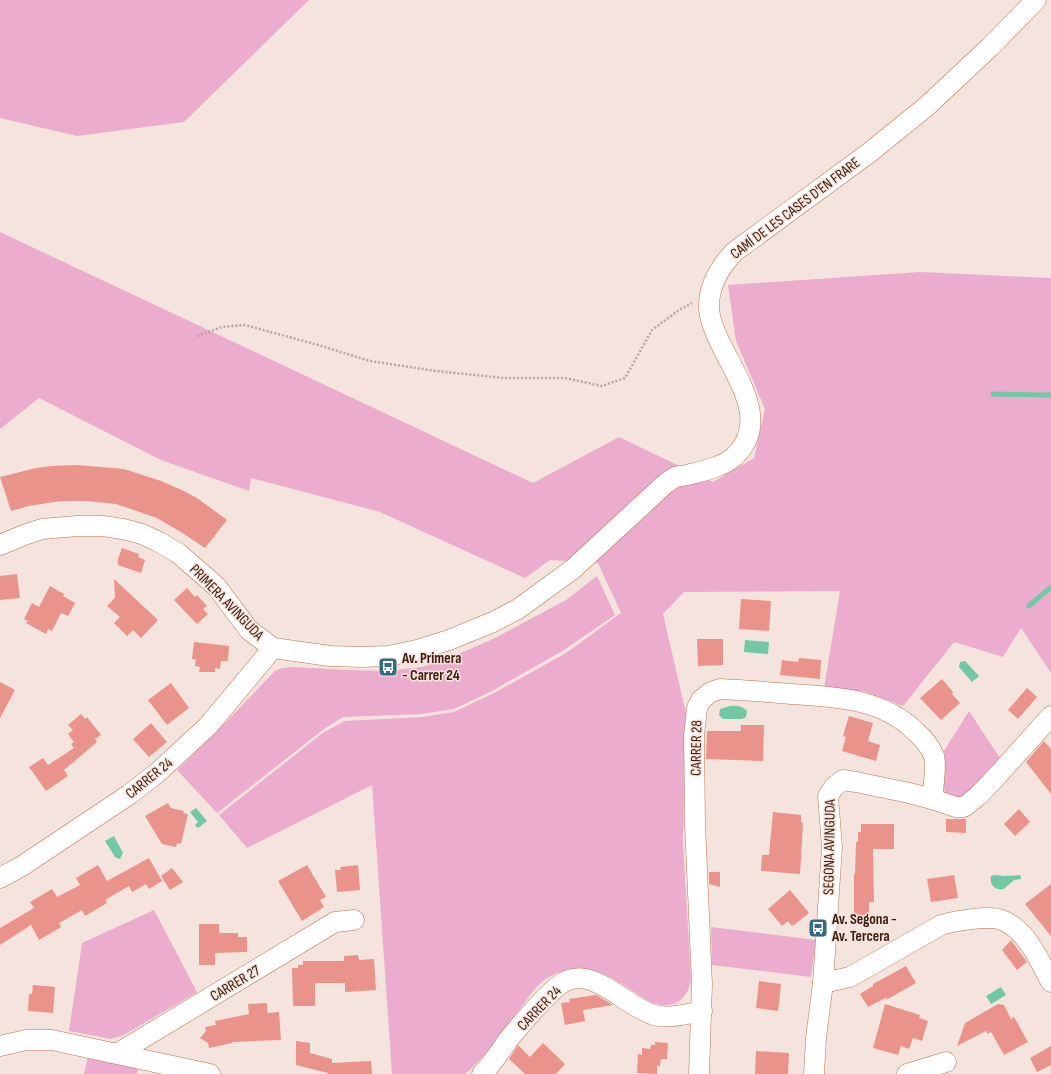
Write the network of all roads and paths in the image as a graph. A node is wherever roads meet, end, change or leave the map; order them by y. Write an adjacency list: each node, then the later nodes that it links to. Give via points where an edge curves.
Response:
1 (1036, 0): 2 (street, CAMÍ DE LES CASES D'EN FRARE, via 996,42 927,106 734,252 717,275)
2 (710, 294): 3 (path, via 679,310 652,330 625,378 602,386 565,378 504,378 370,361 245,325 222,327); 5 (street, CAMÍ DE LES CASES D'EN FRARE, via 709,309 712,323 748,404 750,419 747,436 742,448 734,457 712,469 676,477 665,484 573,569 518,609 493,622 449,640 388,656 330,656)
3 (197, 336)
4 (0, 545): 5 (street, PRIMERA AVINGUDA, via 42,529 77,526 103,526 142,534 178,553 197,568 216,586 249,630)
5 (272, 648): 8 (street, CARRER 24, via 208,726 157,773 117,803)
6 (1051, 716): 7 (street, SEGONA AVINGUDA, via 978,796 964,807)
7 (932, 799): 11 (street, SEGONA AVINGUDA, via 843,780 828,796 832,847); 12 (street, CARRER 28, via 935,759 932,751 909,724 878,707 830,696 720,689 706,695 697,708 694,736)
8 (0, 878)
9 (354, 920): 14 (street, CARRER 27, via 335,922)
10 (1051, 982): 11 (street, via 1023,936 1002,920 988,918 954,921 941,925 850,977)
11 (823, 983): 19 (street, SEGONA AVINGUDA)
12 (702, 1011): 17 (street, CARRER 24, via 674,1016 656,1015 645,1012 597,982 571,980 557,987 529,1015); 18 (street, CARRER 28)
13 (0, 1046): 14 (street, via 26,1040 48,1039)
14 (118, 1054): 16 (street)
15 (946, 1062): 20 (street)
16 (210, 1074)
17 (482, 1074)
18 (700, 1074)
19 (814, 1074)
20 (907, 1074)

